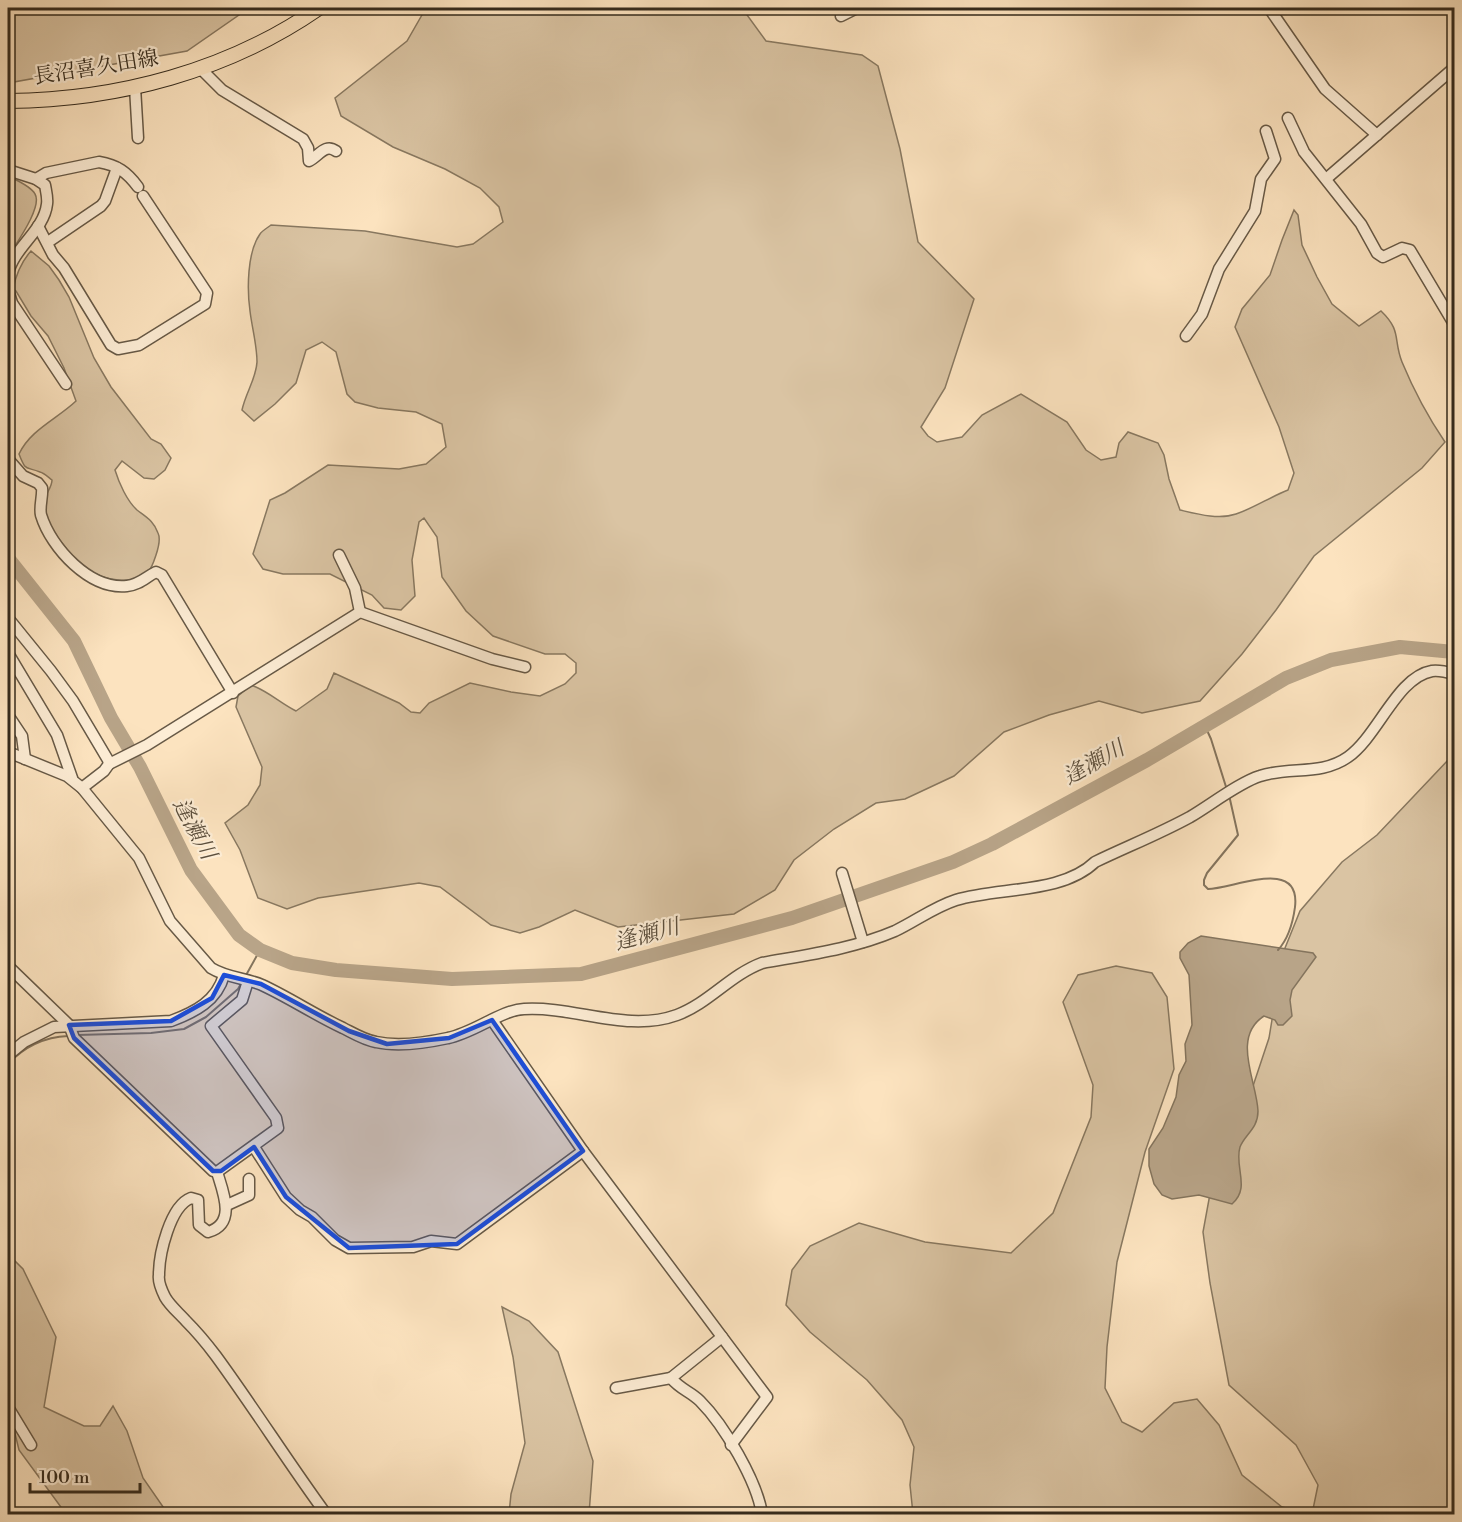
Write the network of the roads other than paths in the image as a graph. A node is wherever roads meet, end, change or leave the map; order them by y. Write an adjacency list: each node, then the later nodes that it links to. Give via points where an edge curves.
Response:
1 (319, 8): 5 (main road, 長沼喜久田線, via 271,37)
2 (857, 8): 4 (street)
3 (1269, 8): 11 (street, via 1325,89)
4 (841, 16)
5 (200, 68): 7 (main road, 長沼喜久田線); 13 (street, via 222,90 303,139 309,160 327,147)
6 (1455, 68): 11 (street)
7 (135, 87): 8 (main road, 長沼喜久田線, via 63,98); 12 (street)
8 (8, 101)
9 (1288, 118): 17 (street, via 1304,152)
10 (1266, 131): 23 (street, via 1275,156 1261,179 1255,211 1220,269 1202,314)
11 (1377, 135): 17 (street)
12 (138, 138)
13 (336, 151)
14 (117, 168): 16 (street, via 99,162 83,164); 19 (street, via 101,206); 19 (street, via 129,174 207,293 205,304 138,345 118,350 111,345)
15 (8, 170): 16 (street)
16 (36, 179): 18 (street, via 45,185 47,205)
17 (1326, 179): 22 (street, via 1381,257 1402,248 1412,252)
18 (38, 226): 19 (street); 20 (street, via 9,266)
19 (48, 242)
20 (8, 274)
21 (8, 290): 24 (street, via 12,303)
22 (1455, 324)
23 (1186, 336)
24 (66, 384)
25 (8, 459): 32 (street, via 23,476 42,488 40,513 48,531 81,570 102,583 125,586 156,572 162,575)
26 (339, 555): 27 (street, via 355,588)
27 (360, 612): 30 (street); 32 (street)
28 (8, 618): 36 (street, via 51,670)
29 (8, 653): 37 (street, via 57,735)
30 (525, 667)
31 (1455, 674): 40 (street, via 1430,671 1406,686 1356,752 1327,768 1258,776 1188,818 1095,862 1084,872 1051,883 957,900 895,931)
32 (233, 693): 36 (street)
33 (8, 715): 35 (street, via 22,736)
34 (8, 752): 35 (street)
35 (25, 759): 37 (street)
36 (112, 762): 38 (street)
37 (72, 778): 38 (street)
38 (82, 788): 42 (street, via 139,858 170,921 211,968)
39 (842, 873): 40 (street)
40 (863, 942): 43 (street, via 753,967 698,1006 662,1019 629,1021 523,1008)
41 (8, 966): 44 (street)
42 (238, 978): 43 (street, via 261,984 310,1012 387,1044 467,1034); 44 (street, via 194,1011 171,1021); 46 (street, via 242,999 211,1026 278,1123 277,1130)
43 (492, 1020): 47 (street)
44 (71, 1031): 45 (street, via 54,1027); 48 (street)
45 (8, 1055)
46 (254, 1147): 47 (street, via 286,1197 349,1248 413,1246 431,1241 457,1244); 48 (street)
47 (583, 1150): 51 (street)
48 (217, 1172): 50 (street)
49 (249, 1179): 50 (street, via 249,1195)
50 (227, 1205): 57 (street, via 225,1219 208,1232 199,1224 198,1200 191,1198 181,1205 160,1258 159,1280 165,1297 249,1399)
51 (722, 1336): 52 (street); 56 (street, via 767,1397)
52 (671, 1378): 53 (street); 56 (street, via 713,1416)
53 (616, 1388)
54 (8, 1407): 55 (street)
55 (31, 1445)
56 (731, 1445): 58 (street, via 755,1488)
57 (326, 1515)
58 (762, 1515)

